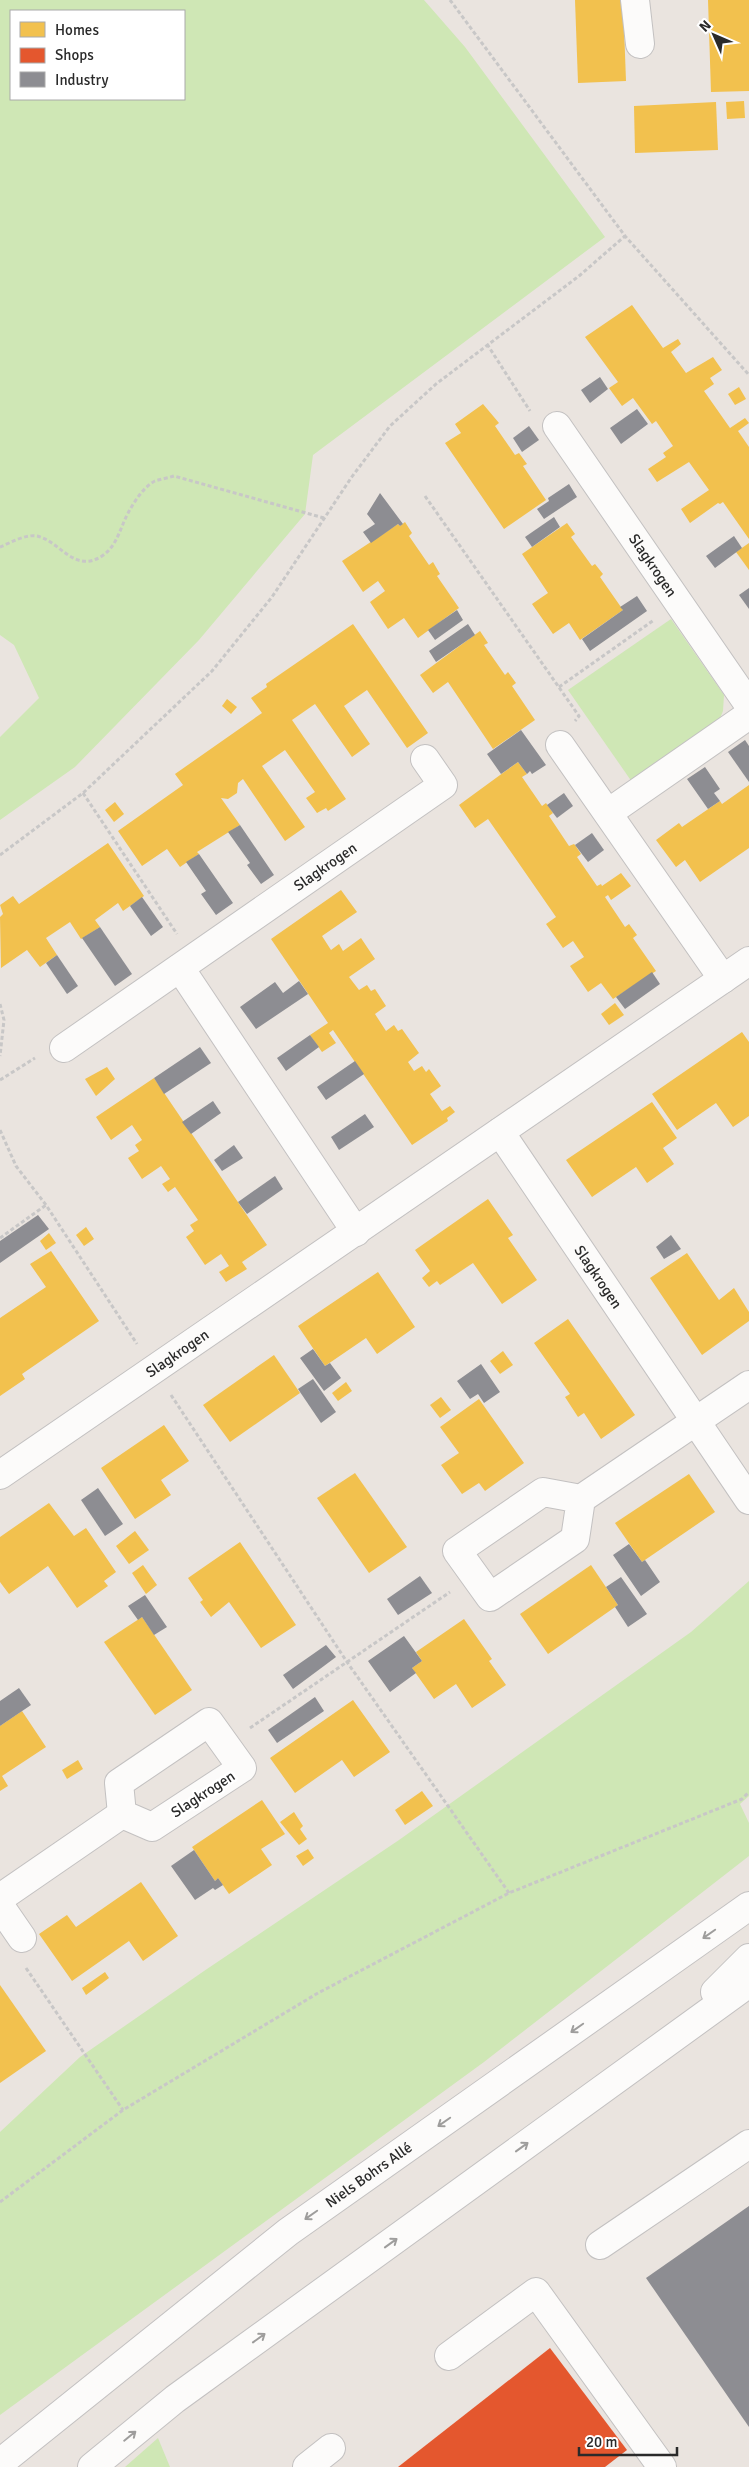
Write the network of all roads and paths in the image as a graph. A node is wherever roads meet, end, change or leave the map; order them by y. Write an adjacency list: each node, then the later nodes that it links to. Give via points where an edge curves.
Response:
1 (450, 0): 4 (path)
2 (635, 0): 3 (street)
3 (640, 44)
4 (624, 236): 5 (path, via 579,276); 6 (path)
5 (487, 344): 7 (path, via 534,416); 9 (path, via 390,426)
6 (749, 375)
7 (557, 426): 11 (street, Slagkrogen)
8 (425, 496): 12 (path)
9 (324, 518): 10 (path, via 174,476 153,482 145,489 125,518 114,545 102,556 78,561 36,536 20,538); 17 (path, via 272,597 212,671)
10 (0, 547)
11 (679, 603): 12 (path); 13 (street, Slagkrogen)
12 (559, 687): 15 (path, via 578,716)
13 (749, 705)
14 (749, 715): 18 (street)
15 (560, 745): 18 (street)
16 (425, 759): 21 (street, Slagkrogen, via 443,785)
17 (83, 793): 19 (path); 21 (path, via 177,932)
18 (608, 813): 22 (street)
19 (0, 855)
20 (749, 961): 22 (street, Slagkrogen)
21 (180, 968): 24 (street, Slagkrogen); 30 (street)
22 (723, 979): 28 (street, Slagkrogen)
23 (0, 1004): 25 (path, via 4,1020)
24 (64, 1048): 26 (path, via 56,1045)
25 (0, 1056)
26 (0, 1080)
27 (0, 1130): 29 (path, via 16,1166)
28 (500, 1132): 30 (street, Slagkrogen); 34 (street, Slagkrogen)
29 (46, 1205): 31 (path); 32 (path)
30 (356, 1232): 32 (street, Slagkrogen)
31 (0, 1238)
32 (154, 1370): 35 (street, Slagkrogen); 39 (path)
33 (749, 1385): 34 (street)
34 (697, 1421): 36 (street); 37 (street, Slagkrogen)
35 (0, 1476)
36 (581, 1499): 38 (street, via 575,1539 490,1597); 38 (street, via 543,1492 457,1551)
37 (749, 1500)
38 (474, 1577): 39 (path)
39 (347, 1662): 40 (path); 43 (path)
40 (226, 1744): 42 (street, Slagkrogen, via 209,1722 119,1783); 42 (street, Slagkrogen, via 242,1768 152,1828)
41 (749, 1792): 43 (path, via 742,1798)
42 (122, 1814): 44 (street)
43 (509, 1893): 51 (path, via 318,1993)
44 (0, 1898)
45 (0, 1906): 47 (street)
46 (749, 1906): 57 (street, Niels Bohrs Allé, one-way to 57, via 288,2232)
47 (22, 1938): 51 (path, via 14,1951)
48 (749, 1958): 50 (street)
49 (749, 1983): 50 (street)
50 (657, 2050): 58 (street, one-way to 50, via 175,2399)
51 (123, 2110): 53 (path)
52 (749, 2144): 54 (street)
53 (0, 2202)
54 (600, 2245)
55 (449, 2356): 60 (street, via 536,2292)
56 (331, 2448): 59 (street)
57 (0, 2462)
58 (92, 2467)
59 (307, 2467)
60 (662, 2467)

